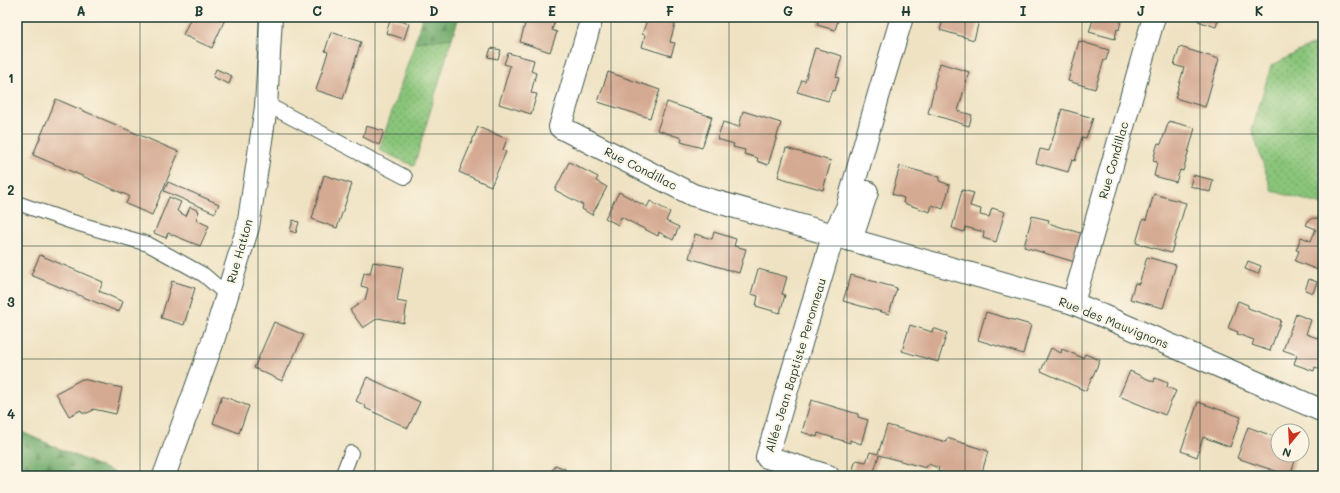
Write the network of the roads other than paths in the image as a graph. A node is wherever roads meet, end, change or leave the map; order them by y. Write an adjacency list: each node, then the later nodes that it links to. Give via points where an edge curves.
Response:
1 (271, 17): 5 (street, Rue Hatton)
2 (592, 17): 8 (street, Rue Condillac, via 560,127 693,195)
3 (902, 17): 8 (street, via 878,97 886,118 865,200)
4 (1154, 17): 10 (street, Rue Condillac)
5 (266, 104): 6 (lane); 9 (street, Rue Hatton, via 248,227)
6 (404, 177)
7 (17, 203): 9 (lane, via 148,244 204,275)
8 (842, 238): 10 (street, Rue des Mauvignons); 15 (street, Allée Jean Baptiste Peronneau, via 766,458)
9 (227, 295): 13 (street, Rue Hatton)
10 (1073, 303): 11 (street, Rue des Mauvignons)
11 (1323, 411)
12 (351, 453): 14 (lane)
13 (164, 476)
14 (342, 476)
15 (828, 476)

